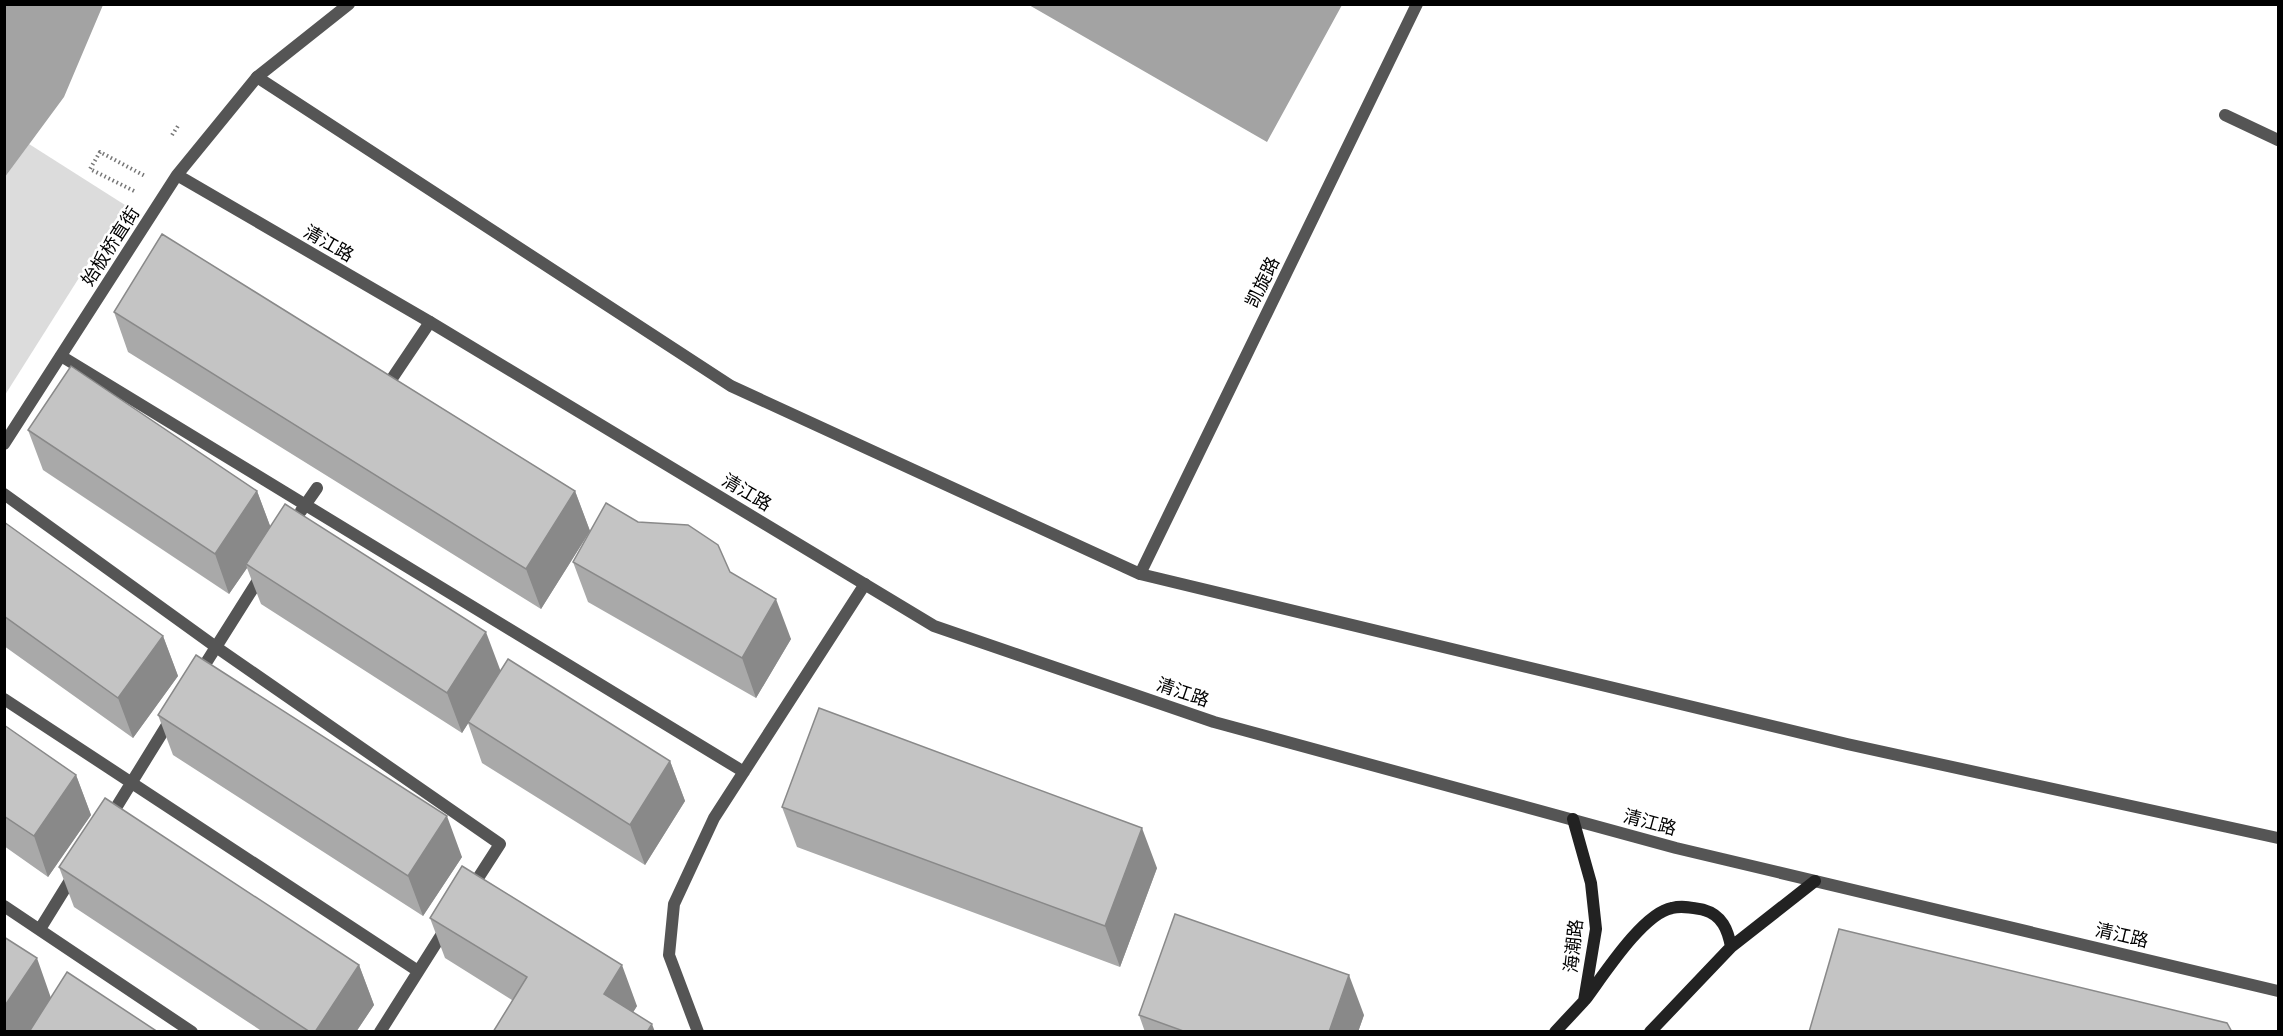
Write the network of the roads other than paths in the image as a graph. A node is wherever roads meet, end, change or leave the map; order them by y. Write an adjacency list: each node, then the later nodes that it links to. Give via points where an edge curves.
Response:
1 (349, 4): 3 (street, 始板桥直街)
2 (1417, 4): 16 (street, 凯旋路)
3 (257, 76): 6 (street, 始板桥直街); 16 (street, via 732,386)
4 (2225, 115): 5 (street)
5 (2278, 140)
6 (177, 175): 7 (street, 清江路); 8 (street, 始板桥直街)
7 (430, 322): 9 (street); 17 (street, 清江路)
8 (61, 356): 10 (street, 始板桥直街); 13 (street)
9 (387, 386)
10 (4, 444)
11 (316, 488): 13 (street)
12 (4, 494): 18 (street)
13 (305, 505): 14 (street); 22 (street)
14 (292, 526)
15 (267, 566): 18 (street)
16 (1140, 574): 26 (street, via 1847,744)
17 (865, 584): 22 (street); 24 (street, 清江路, via 934,626 1214,722)
18 (216, 647): 19 (street); 32 (street, via 500,844)
19 (191, 686)
20 (4, 699): 23 (street)
21 (179, 706): 23 (street)
22 (744, 772): 37 (street, via 714,819 674,904 669,955)
23 (131, 784): 25 (street); 32 (street)
24 (1573, 819): 28 (street, 清江路); 34 (main road, 海潮路, via 1591,883 1596,929)
25 (100, 832)
26 (2278, 838)
27 (82, 861): 30 (street)
28 (1815, 881): 31 (main road); 33 (street, 清江路)
29 (4, 906): 30 (street)
30 (40, 929): 35 (street)
31 (1731, 948): 34 (main road, via 1728,930 1713,912 1688,906 1670,908 1642,925); 39 (main road)
32 (418, 971): 36 (street)
33 (2278, 994)
34 (1584, 1001): 38 (main road)
35 (192, 1032)
36 (380, 1032)
37 (698, 1032)
38 (1555, 1032)
39 (1650, 1032)

